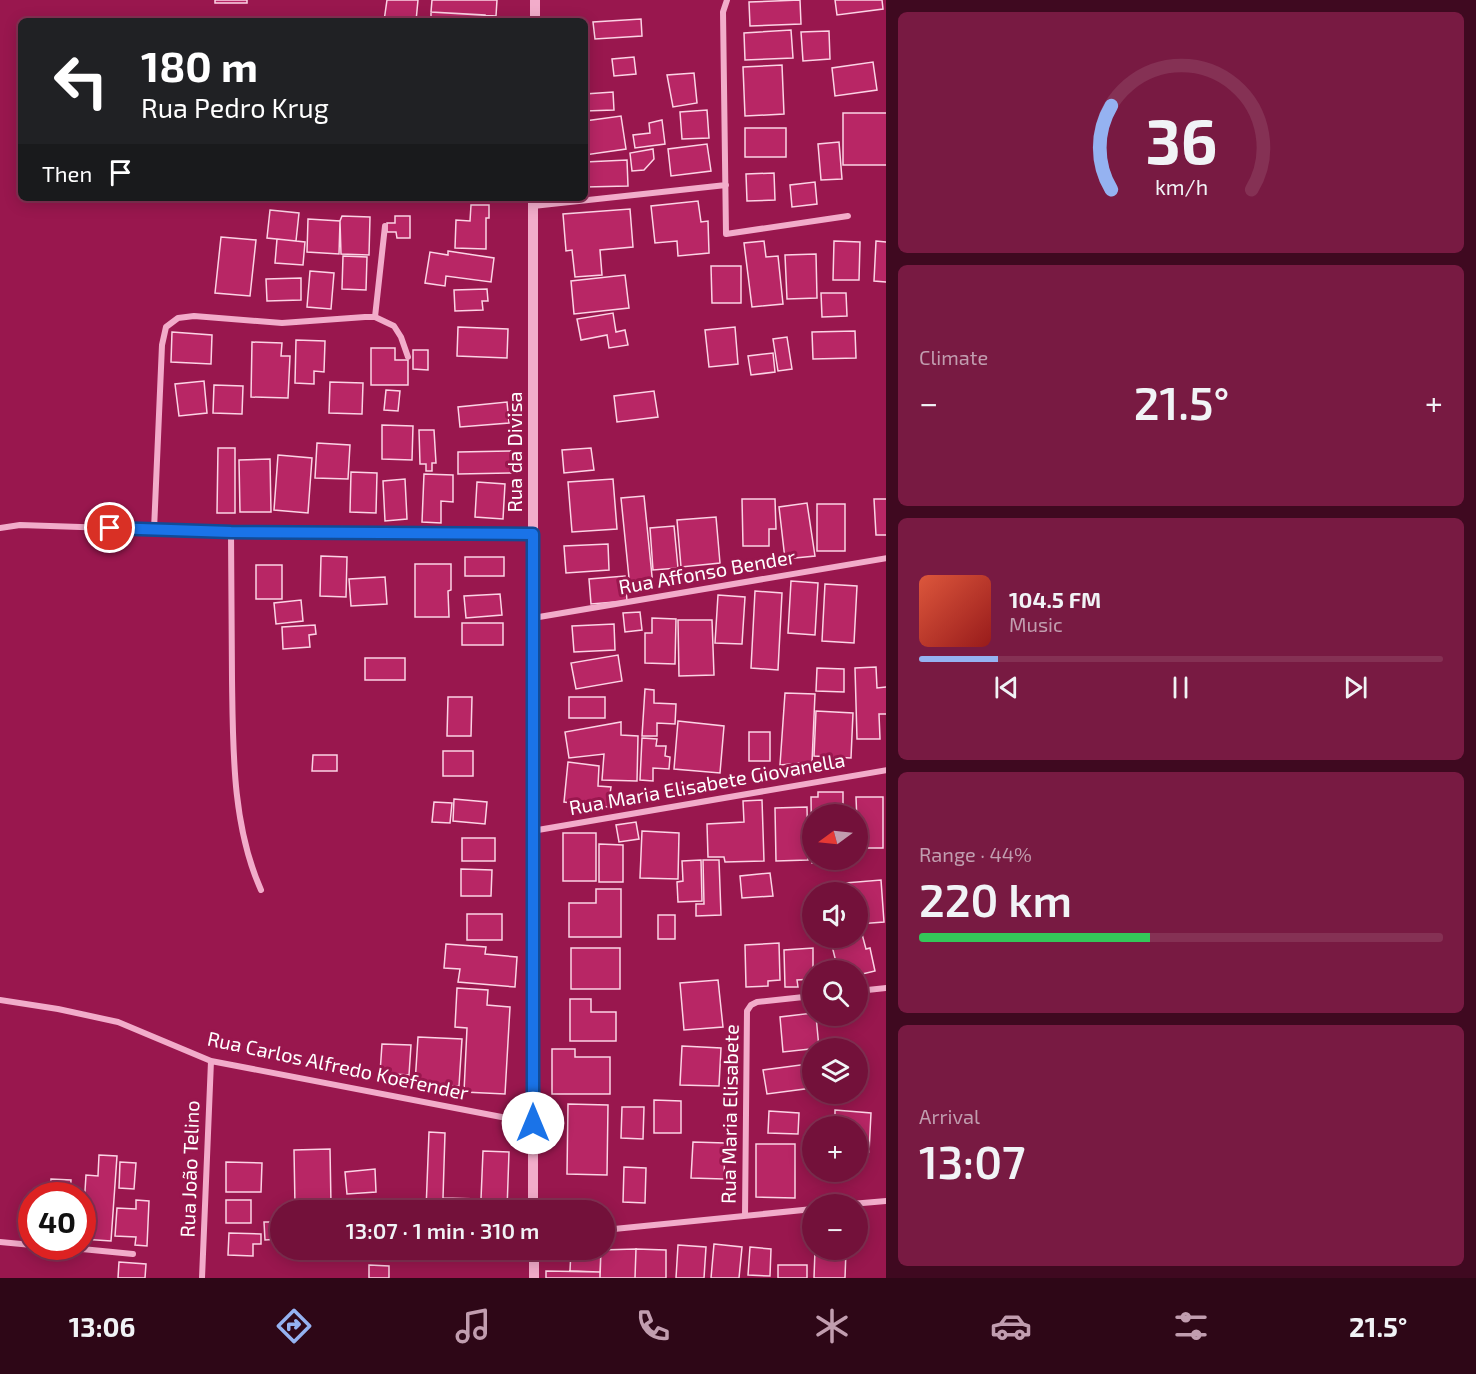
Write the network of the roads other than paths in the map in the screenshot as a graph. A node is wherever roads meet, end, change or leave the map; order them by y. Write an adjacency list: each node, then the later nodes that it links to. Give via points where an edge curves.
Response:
1 (536, 0): 3 (street)
2 (728, 0): 4 (street, via 723,12)
3 (535, 18)
4 (726, 185): 5 (street); 7 (street, via 726,234)
5 (588, 197)
6 (533, 202): 14 (street, Rua da Divisa)
7 (848, 216)
8 (385, 226): 9 (street)
9 (375, 317): 10 (street, via 394,326); 12 (street, via 282,323 194,316 178,318 166,327)
10 (408, 357)
11 (0, 528): 12 (street, via 20,525)
12 (154, 530): 13 (street)
13 (231, 532): 14 (street); 19 (street, via 236,789 247,850)
14 (533, 534): 16 (street, Rua da Divisa)
15 (886, 558): 16 (street, Rua Affonso Bender)
16 (533, 618): 18 (street, Rua da Divisa)
17 (886, 770): 18 (street, Rua Maria Elisabete Giovanella)
18 (532, 831): 25 (street, Rua da Divisa)
19 (261, 890)
20 (886, 988): 21 (street)
21 (868, 990)
22 (802, 997): 30 (street, Rua Maria Elisabete, via 757,1002 747,1011)
23 (0, 1000): 24 (street, Rua Carlos Alfredo Koefender, via 118,1022)
24 (211, 1060): 25 (street, Rua Carlos Alfredo Koefender); 37 (street, Rua João Telino)
25 (533, 1123): 26 (street, Rua da Divisa)
26 (533, 1200)
27 (886, 1201): 28 (street)
28 (868, 1203)
29 (802, 1210): 30 (street)
30 (745, 1216): 31 (street)
31 (615, 1229)
32 (0, 1242): 33 (street)
33 (18, 1244)
34 (96, 1250): 35 (street)
35 (133, 1254)
36 (534, 1260): 38 (street)
37 (202, 1278)
38 (534, 1278)

